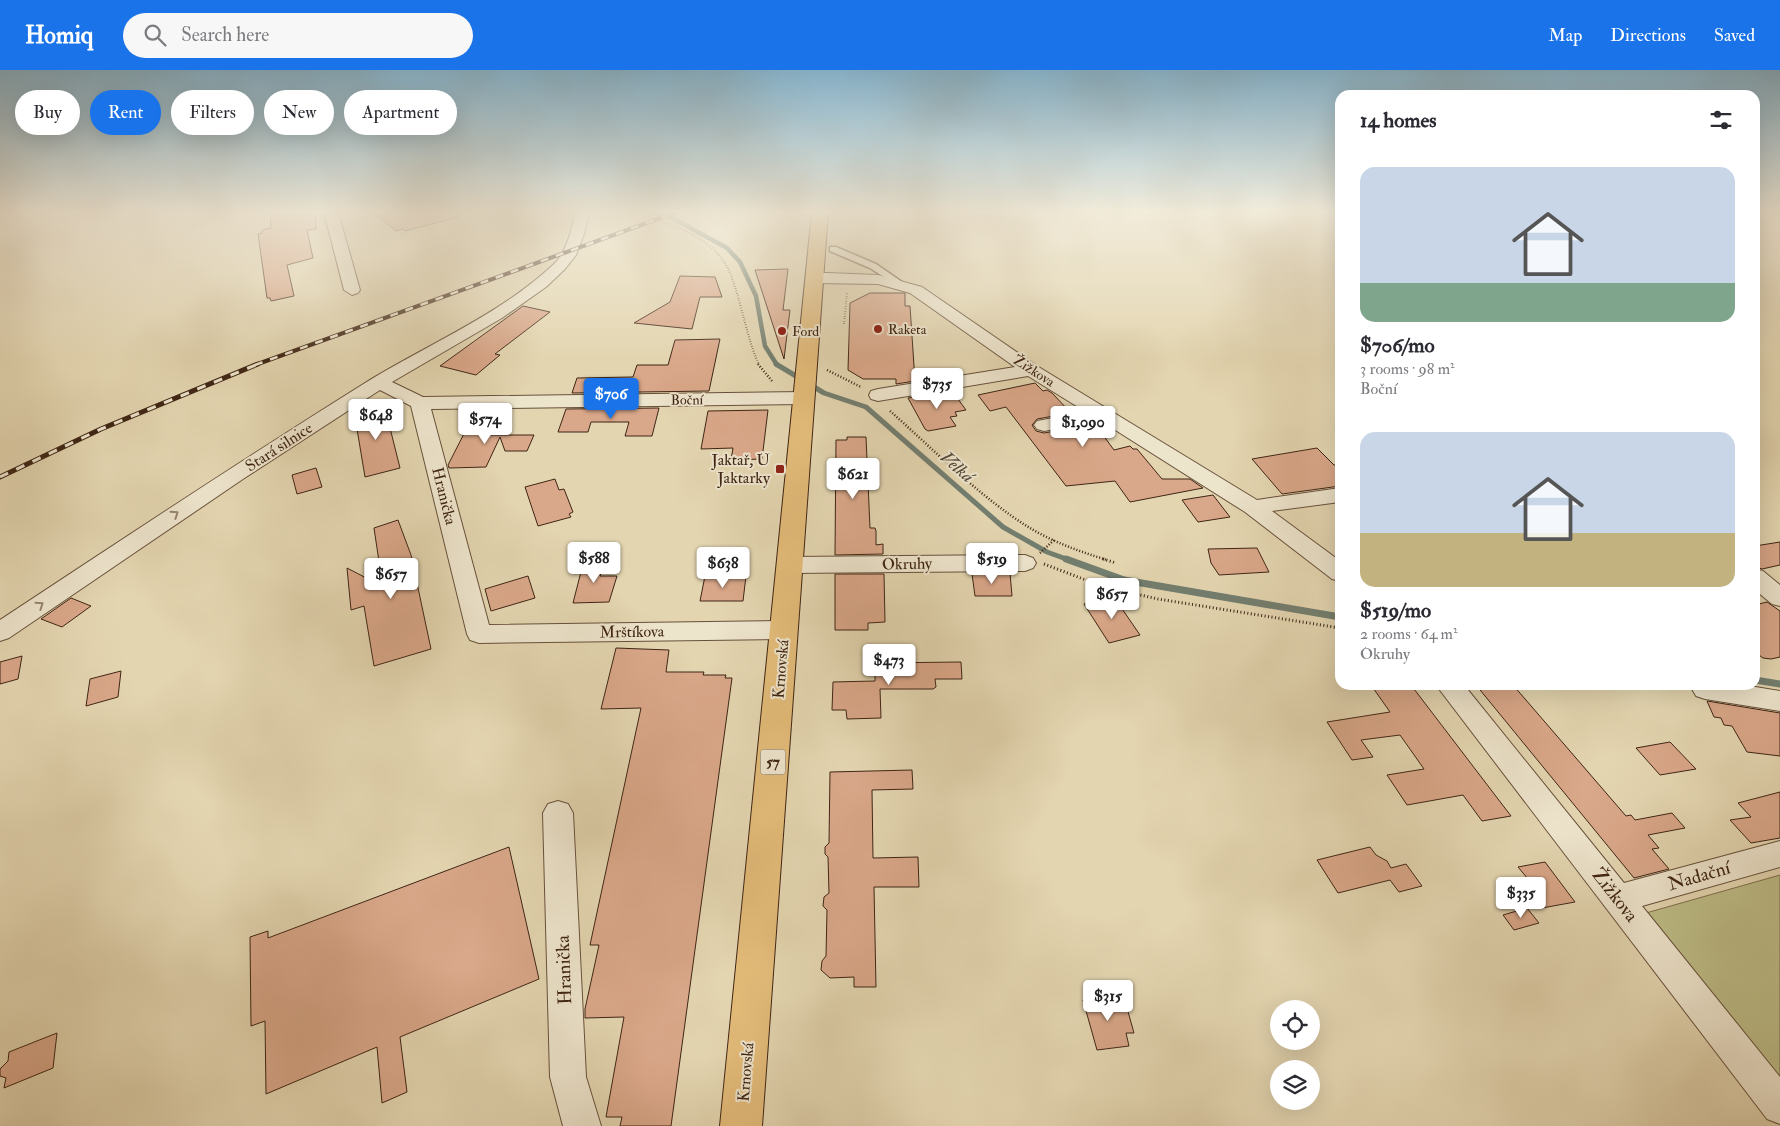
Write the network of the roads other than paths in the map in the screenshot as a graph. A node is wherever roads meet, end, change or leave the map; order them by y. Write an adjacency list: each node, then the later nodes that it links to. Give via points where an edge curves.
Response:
1 (345, 261): 7 (street)
2 (565, 261): 9 (street, Stará silnice, via 491,317)
3 (816, 261): 5 (main road, Krnovská / 57)
4 (863, 261): 6 (lane)
5 (814, 278): 6 (street, Žižkova, via 875,278); 10 (main road, Krnovská / 57)
6 (898, 282): 8 (street, Žižkova, via 941,305)
7 (352, 290)
8 (1030, 370): 11 (street); 13 (street, Žižkova)
9 (379, 382): 12 (street); 21 (street, Stará silnice, one-way to 9, via 212,489)
10 (801, 382): 12 (street, Boční); 18 (main road, Krnovská / 57)
11 (878, 396)
12 (420, 403): 22 (street, Hranička)
13 (1104, 415): 14 (street); 16 (street, Žižkova)
14 (1044, 425)
15 (1335, 496): 16 (street)
16 (1253, 507): 19 (street, Žižkova)
17 (1035, 560): 18 (street, Okruhy)
18 (790, 565): 20 (main road, Krnovská / 57)
19 (1335, 570)
20 (784, 630): 22 (street, Mrštíkova); 31 (main road, Krnovská / 57)
21 (0, 632)
22 (479, 634)
23 (1453, 690): 28 (street, Žižkova)
24 (1711, 690): 25 (street)
25 (1780, 701)
26 (558, 813): 30 (street, Hranička, via 568,1077)
27 (1780, 854): 28 (street, Nadační)
28 (1618, 899): 29 (street, Žižkova)
29 (1780, 1106)
30 (582, 1126)
31 (741, 1126)

